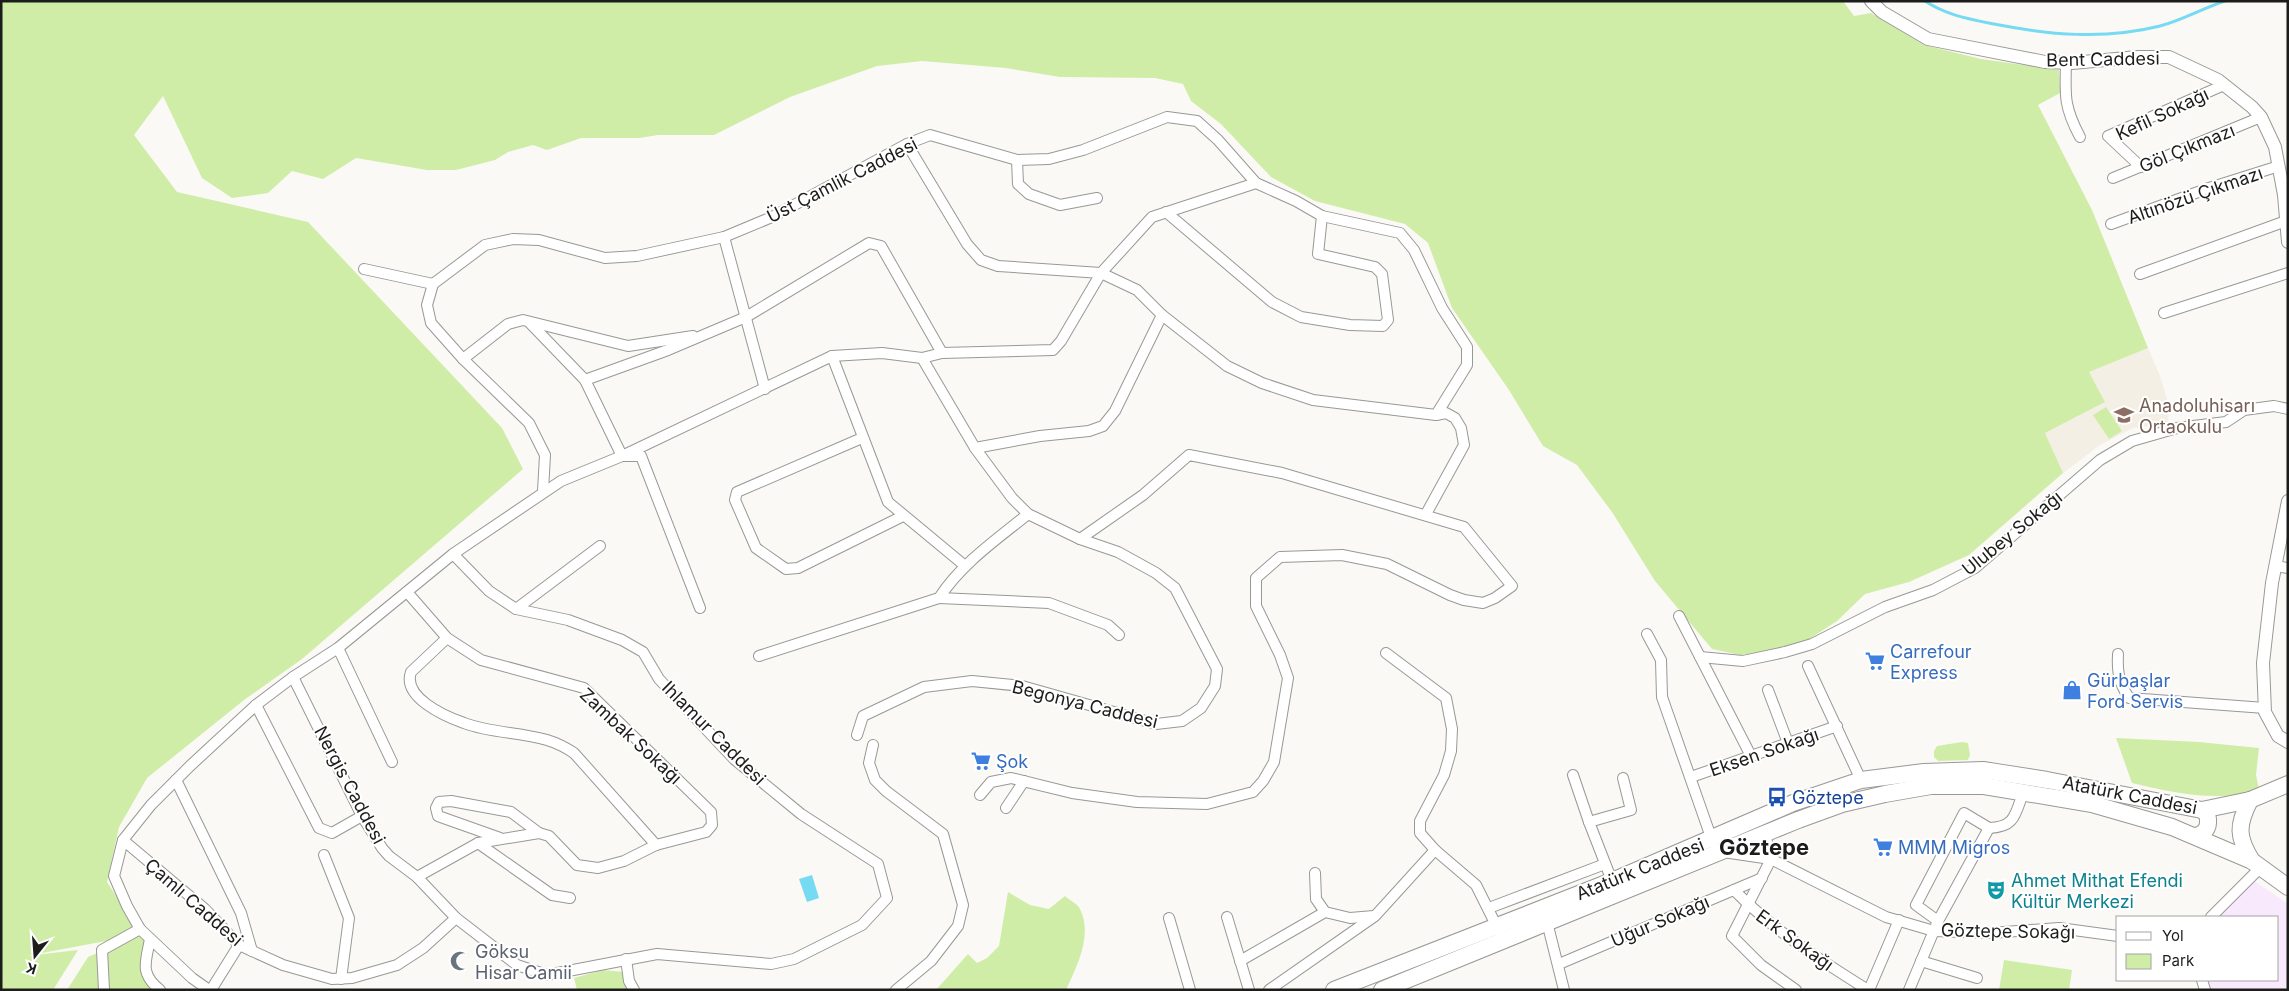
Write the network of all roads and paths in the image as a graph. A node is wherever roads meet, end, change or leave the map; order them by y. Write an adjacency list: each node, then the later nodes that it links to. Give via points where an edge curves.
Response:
1 (1871, 1): 2 (street, Bent Caddesi, via 1882,12 1928,39)
2 (2066, 63): 3 (street, Bent Caddesi, via 2169,57); 5 (street, via 2065,101)
3 (2224, 85): 4 (street, Bent Caddesi); 9 (street, Kefil Sokağı, via 2108,136)
4 (2261, 117): 8 (street, Bent Caddesi, via 2275,147); 9 (street, Göl Çıkmazı)
5 (2080, 137)
6 (907, 144): 7 (street, Üst Çamlik Caddesi, via 930,135); 17 (street, Üst Çamlik Caddesi, via 772,218); 20 (street, via 967,244 981,260 998,266)
7 (1017, 160): 11 (street, Üst Çamlik Caddesi, via 1049,159 1083,150 1167,117 1197,121); 12 (street, via 1018,184 1029,194 1060,205)
8 (2279, 166): 15 (street, Bent Caddesi); 16 (street, Altınözü Çıkmazı)
9 (2141, 167): 10 (street, Göl Çıkmazı)
10 (2113, 178)
11 (1256, 183): 13 (street); 14 (street, Üst Çamlik Caddesi)
12 (1097, 198)
13 (1166, 212): 14 (street, via 1272,302 1301,317 1350,325 1382,326 1388,320 1382,274 1375,267 1318,254); 20 (street, via 1152,217)
14 (1322, 216): 36 (street, Üst Çamlik Caddesi, via 1400,233 1414,250 1442,308 1467,347 1468,365)
15 (2286, 221): 18 (street, Bent Caddesi); 22 (street)
16 (2111, 224)
17 (724, 237): 23 (street, Üst Çamlik Caddesi, via 637,256 605,258 539,240 513,238 485,245); 26 (street)
18 (2288, 242)
19 (364, 269): 23 (street)
20 (1102, 273): 25 (street, via 1137,290); 29 (street, via 1053,350)
21 (2288, 273): 24 (street)
22 (2140, 274)
23 (433, 284): 32 (street, via 427,305 431,323)
24 (2164, 313)
25 (1162, 315): 36 (street, via 1227,366 1262,383 1313,400); 38 (street, via 1115,411 1103,426 1089,431)
26 (746, 317): 28 (street); 29 (street, via 869,243 881,246); 34 (street)
27 (530, 323): 28 (street, via 628,346); 32 (street, via 523,320 508,324); 33 (street)
28 (711, 333): 33 (street)
29 (942, 353): 31 (street)
30 (832, 356): 31 (street, via 882,353); 34 (street); 37 (street)
31 (922, 358): 38 (street, Begonya Caddesi)
32 (463, 359): 40 (street, via 529,423 545,455)
33 (585, 380): 39 (street)
34 (765, 389): 39 (street)
35 (2288, 409): 64 (street, Ulubey Sokağı, via 2274,406 2244,410 2226,422 2177,428 2132,441 2100,460 1975,568 1933,590 1885,607 1812,644 1743,660)
36 (1436, 415): 45 (street, via 1446,413 1455,418 1461,428 1464,445)
37 (862, 438): 46 (street, via 888,502); 46 (street, via 737,492 735,500 756,548 786,569 798,568)
38 (975, 448): 44 (street, Begonya Caddesi)
39 (622, 456): 41 (street); 54 (street, via 641,456)
40 (544, 477): 41 (street); 42 (street)
41 (561, 480): 42 (street)
42 (543, 491): 49 (street)
43 (2288, 501): 51 (street)
44 (1028, 514): 47 (street, Begonya Caddesi); 50 (street)
45 (1426, 514): 47 (street, via 1282,473 1189,455 1143,495); 82 (street, via 1464,527 1512,586 1483,603 1450,595 1387,564 1342,554 1280,557 1256,578 1256,606 1288,678 1274,762 1253,792 1207,804 1137,802 1072,793)
46 (903, 516): 50 (street)
47 (1080, 539): 71 (street, Begonya Caddesi, via 1118,552 1156,573 1175,588 1217,669 1215,686 1201,708 1182,721 1156,724 1022,686 972,681 924,687 863,716)
48 (600, 546): 55 (street)
49 (453, 554): 52 (street); 55 (street, via 489,591)
50 (964, 565): 53 (street)
51 (2282, 567): 69 (street, via 2263,663)
52 (407, 592): 59 (street, Zambak Sokağı); 60 (street)
53 (939, 598): 58 (street, via 1049,603 1108,625); 63 (street)
54 (700, 608)
55 (516, 609): 129 (street, Ihlamur Caddesi, via 568,620 622,640 643,652 659,679 734,759 801,814 878,864 887,898 862,925 794,959 771,964 656,954)
56 (1679, 616): 64 (street)
57 (1647, 634): 78 (street, via 1661,660 1662,697)
58 (1119, 635)
59 (447, 638): 98 (street, via 411,672 408,680 413,693 464,723 562,745 574,753); 98 (street, Zambak Sokağı, via 482,660 584,688 711,812 712,825 706,832)
60 (338, 648): 66 (street); 76 (street)
61 (1386, 653): 100 (street, via 1446,698 1452,729 1451,751 1444,775 1420,822 1420,833)
62 (2118, 654): 69 (street, via 2120,685 2129,698)
63 (759, 656)
64 (1700, 657): 75 (street)
65 (1808, 666): 70 (street, Eksen Sokağı)
66 (294, 677): 68 (street); 89 (street, Nergis Caddesi)
67 (1768, 690): 73 (street)
68 (256, 705): 80 (street); 89 (street, via 319,828 332,833)
69 (2264, 708): 72 (street, via 2278,736)
70 (1837, 726): 73 (street, Eksen Sokağı); 81 (street, Eksen Sokağı)
71 (857, 735)
72 (2288, 742)
73 (1788, 743): 75 (street, Eksen Sokağı)
74 (873, 745): 139 (street, via 870,763 875,780 886,792 943,834 963,905 958,926 931,961)
75 (1751, 756): 78 (street, Eksen Sokağı)
76 (392, 762)
77 (1573, 775): 90 (street)
78 (1691, 777): 99 (street)
79 (1623, 778): 90 (street, via 1632,810)
80 (176, 780): 96 (street); 128 (street, via 241,913)
81 (1861, 780): 88 (main road, Atatürk Caddesi, via 1924,772 1983,770); 99 (main road, Atatürk Caddesi, via 1793,803)
82 (1024, 781): 85 (street, via 1011,778 991,782); 87 (street)
83 (2288, 784): 86 (main road, Atatürk Caddesi)
84 (2023, 793): 91 (street, via 2011,822 2004,828); 93 (main road, Atatürk Caddesi, via 1984,786 1931,786 1842,804); 94 (main road, Atatürk Caddesi, via 2092,804)
85 (980, 795)
86 (2250, 800): 88 (main road, Atatürk Caddesi); 104 (main road, via 2239,829 2241,844)
87 (1006, 808)
88 (2202, 810): 94 (main road, via 2207,814 2208,826 2203,834)
89 (362, 816): 106 (street, Nergis Caddesi, via 389,856)
90 (1589, 822): 103 (street)
91 (1989, 828): 122 (street); 122 (street, via 1964,813 1916,905)
92 (539, 833): 95 (street); 95 (street, Zambak Sokağı, via 511,812 451,801 438,802 438,816); 98 (street, Zambak Sokağı, via 549,836 577,865 598,868 624,861)
93 (1765, 834): 99 (main road, Atatürk Caddesi); 102 (street)
94 (2195, 836): 104 (main road, Atatürk Caddesi)
95 (502, 839): 97 (street)
96 (123, 840): 123 (street, via 114,876); 127 (street, Çamlı Caddesi, via 205,909)
97 (478, 843): 106 (street); 111 (street, via 552,895)
98 (656, 846)
99 (1716, 846): 102 (street, Göztepe Sokağı); 108 (main road, Atatürk Caddesi); 121 (main road, Atatürk Caddesi)
100 (1435, 850): 113 (street, via 1476,885); 116 (street)
101 (324, 855): 134 (street, via 348,918)
102 (1771, 859): 107 (street); 120 (street, Göztepe Sokağı)
103 (1605, 864): 108 (street); 113 (street)
104 (2256, 864): 109 (main road); 117 (street)
105 (1314, 873): 114 (street, via 1316,899)
106 (417, 877): 118 (street, Nergis Caddesi)
107 (1762, 878): 110 (street, Uğur Sokağı); 112 (street)
108 (1612, 881): 124 (main road, Atatürk Caddesi)
109 (2288, 887)
110 (1734, 890): 112 (street, Erk Sokağı); 132 (street, Uğur Sokağı)
111 (570, 898)
112 (1748, 904): 146 (street, via 1732,936 1761,965); 147 (street, Erk Sokağı, via 1791,940)
113 (1489, 908): 124 (street)
114 (1325, 912): 116 (street, via 1350,918); 130 (street)
115 (1227, 916): 130 (street)
116 (1375, 916): 142 (street)
117 (2212, 916)
118 (456, 918): 129 (street, Nergis Caddesi, via 517,965 547,974); 134 (street, Çamlı Caddesi, via 398,966)
119 (1169, 918): 140 (street)
120 (1899, 920): 122 (street, Göztepe Sokağı); 147 (street)
121 (1547, 922): 124 (main road, Atatürk Caddesi); 132 (street)
122 (1936, 926): 125 (street, Göztepe Sokağı, via 1991,933 2059,928); 131 (street)
123 (140, 929): 126 (street); 135 (street, via 102,950)
124 (1500, 933): 143 (main road, Atatürk Caddesi); 144 (main road, Atatürk Caddesi)
125 (2116, 936)
126 (150, 939): 136 (street, via 144,968 150,982); 137 (street, via 192,978)
127 (239, 945): 128 (street, Çamlı Caddesi); 137 (street)
128 (252, 951): 134 (street, Çamlı Caddesi, via 283,965)
129 (626, 959): 138 (street)
130 (1240, 961): 141 (street)
131 (1921, 961): 133 (street); 148 (street)
132 (1559, 964): 145 (street)
133 (1977, 978)
134 (341, 979)
135 (104, 990)
136 (160, 990)
137 (210, 990)
138 (634, 990)
139 (896, 990)
140 (1190, 990)
141 (1249, 990)
142 (1269, 990)
143 (1334, 990)
144 (1382, 990)
145 (1564, 990)
146 (1796, 990)
147 (1868, 990)
148 (1909, 990)

